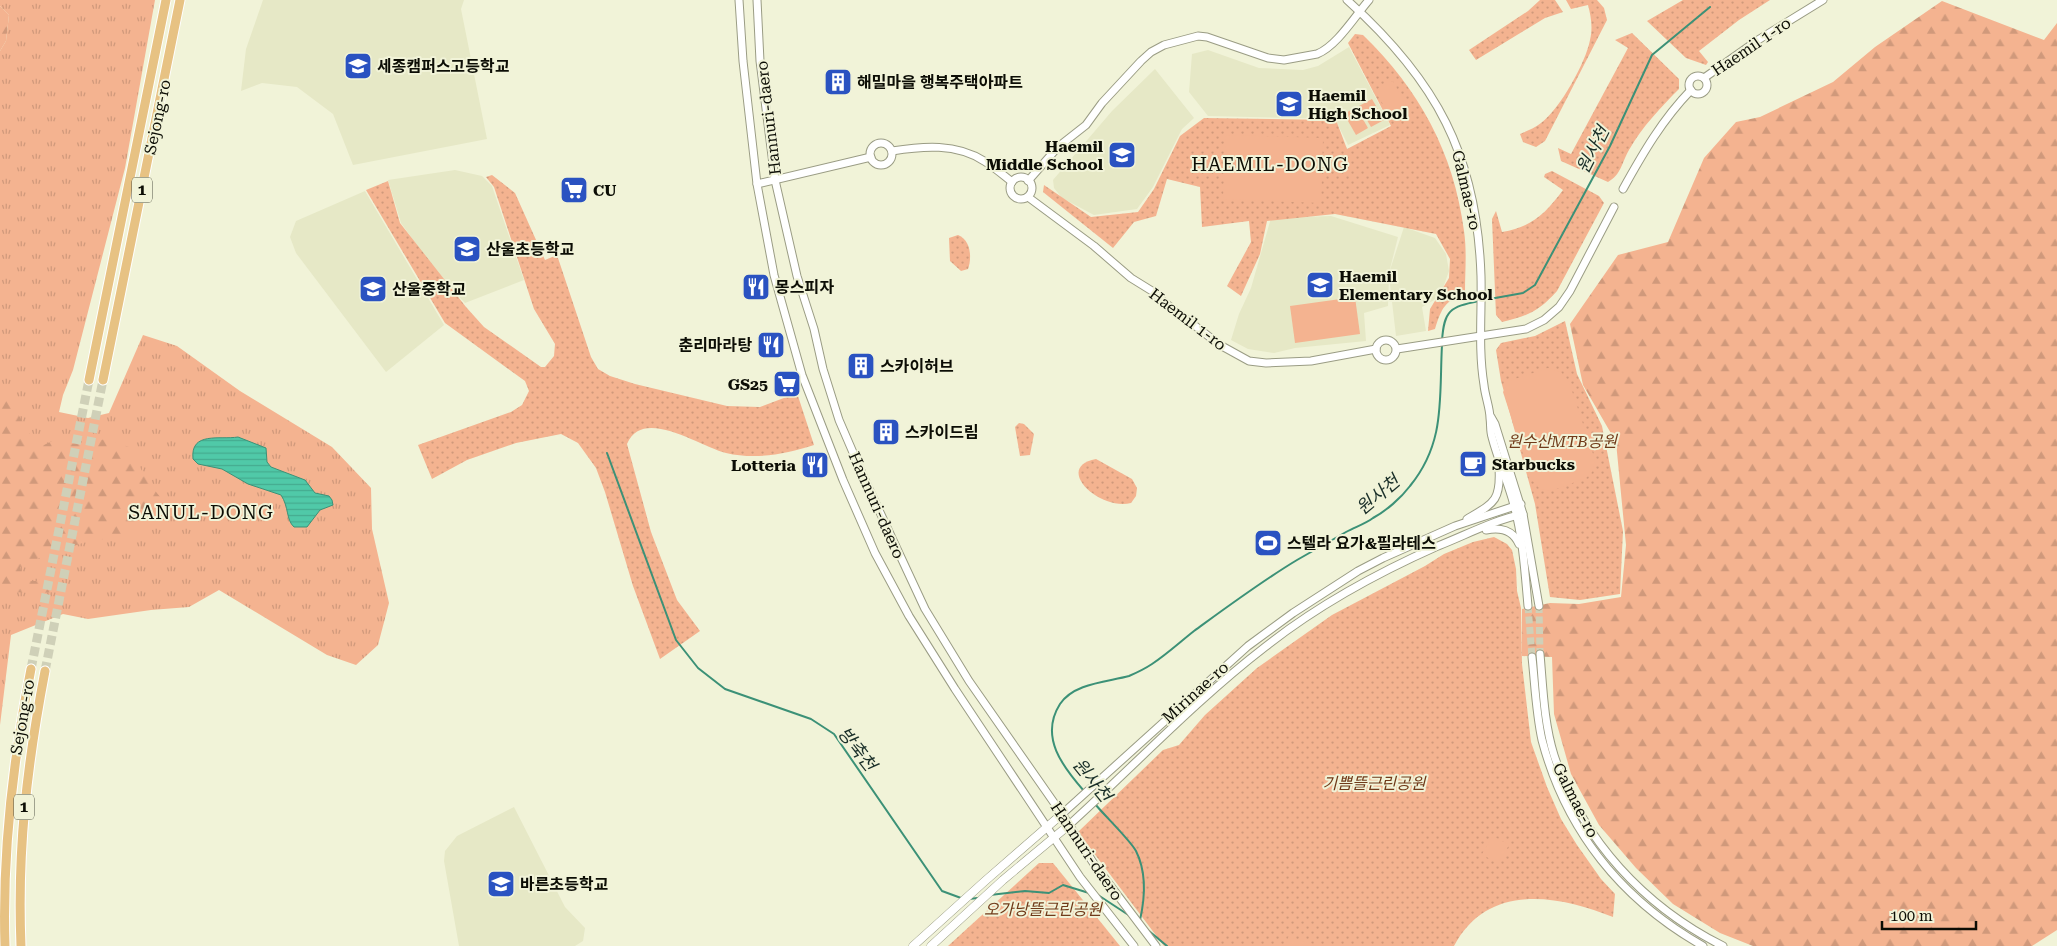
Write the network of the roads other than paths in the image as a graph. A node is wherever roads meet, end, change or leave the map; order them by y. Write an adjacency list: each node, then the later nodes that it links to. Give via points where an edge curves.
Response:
1 (166, 0): 23 (highway, Sejong-ro / 1)
2 (180, 0): 24 (highway, Sejong-ro / 1)
3 (739, 0): 16 (street, Hannuri-daero)
4 (757, 0): 13 (street, Hannuri-daero, via 760,61)
5 (1346, 0): 8 (street, Galmae-ro)
6 (1369, 0): 8 (street)
7 (1824, 0): 9 (street, Haemil 1-ro)
8 (1359, 12): 14 (street, via 1322,52 1297,59 1268,58 1216,39 1198,36 1164,45 1151,52 1102,103 1086,125 1058,147); 20 (street, Galmae-ro, via 1428,90 1456,143 1478,225)
9 (1704, 78): 10 (street, via 1692,78); 10 (street, via 1706,90 1698,94)
10 (1691, 90): 17 (street, via 1664,120)
11 (892, 151): 12 (street, via 891,160 883,165); 12 (street, via 880,143 871,149); 15 (street, via 932,147 954,149 983,161)
12 (871, 157): 13 (street)
13 (775, 180): 16 (street); 38 (street, Hannuri-daero, via 823,370 839,420 864,478 924,609 969,681)
14 (1028, 180): 15 (street, via 1020,178); 18 (street, via 1032,188)
15 (1012, 182): 18 (street, via 1014,197)
16 (757, 184): 40 (street, Hannuri-daero, via 774,275 802,376 874,553 954,689)
17 (1624, 189)
18 (1028, 197): 21 (street, Haemil 1-ro, via 1220,345 1249,361 1311,362)
19 (1614, 207): 20 (street, via 1559,306 1544,320 1526,329)
20 (1480, 336): 22 (street); 25 (street, Galmae-ro, via 1483,384)
21 (1376, 349): 22 (street, via 1385,339 1392,341); 22 (street, via 1379,357 1386,360 1395,356)
22 (1397, 349)
23 (89, 380)
24 (103, 380)
25 (1490, 417): 26 (street, Galmae-ro, via 1491,435); 27 (street, Galmae-ro, via 1495,424)
26 (1498, 456): 27 (street, Galmae-ro); 29 (street, via 1500,490 1497,497 1487,508)
27 (1518, 505): 28 (street, Galmae-ro); 29 (street, Mirinae-ro)
28 (1520, 515): 30 (street, Mirinae-ro); 31 (street, Galmae-ro); 33 (street, Galmae-ro)
29 (1454, 526): 38 (street, Mirinae-ro, via 1358,571 1270,629)
30 (1466, 534): 31 (street, via 1495,528 1508,531 1518,541); 39 (street, Mirinae-ro, via 1363,583 1282,634 1239,668)
31 (1524, 561): 32 (street, Galmae-ro)
32 (1528, 606)
33 (1540, 606)
34 (1540, 654): 49 (street, Galmae-ro, via 1545,712 1554,754 1569,793 1596,840 1618,867 1654,901 1695,932)
35 (1532, 657): 48 (street, Galmae-ro, via 1542,738 1563,797 1581,830 1600,860 1636,899 1668,925)
36 (31, 668): 42 (highway, Sejong-ro / 1, via 10,789 5,852)
37 (45, 671): 43 (highway, Sejong-ro / 1, via 25,792 20,850)
38 (1062, 814): 39 (street, Hannuri-daero); 40 (main road, Mirinae-ro)
39 (1069, 825): 41 (main road, Mirinae-ro); 47 (street, Hannuri-daero)
40 (1048, 827): 41 (street, Hannuri-daero); 44 (main road, Mirinae-ro)
41 (1054, 837): 45 (main road, Mirinae-ro); 46 (street, Hannuri-daero, via 1080,877)
42 (5, 946)
43 (21, 946)
44 (913, 946)
45 (931, 946)
46 (1134, 946)
47 (1156, 946)
48 (1703, 946)
49 (1724, 946)

